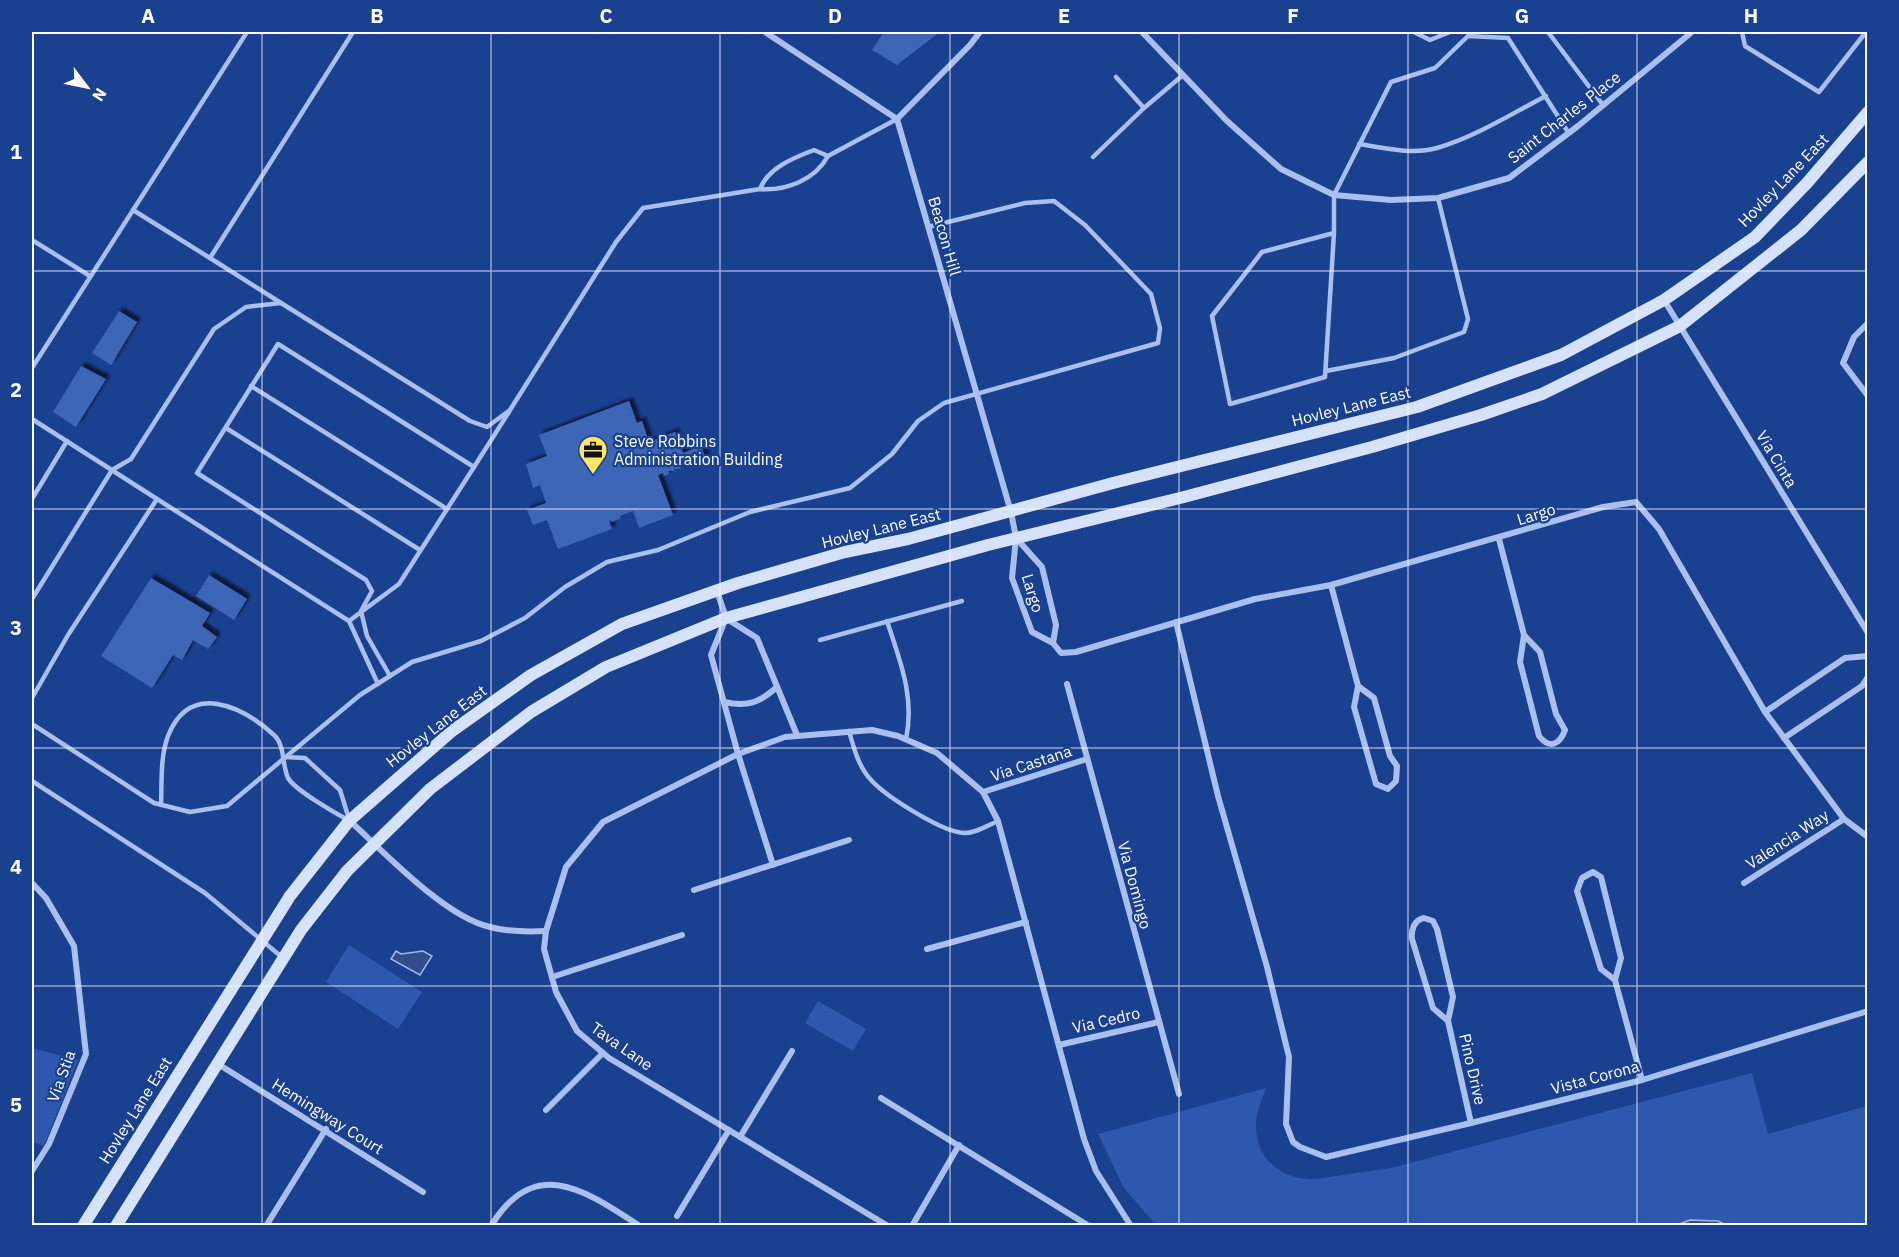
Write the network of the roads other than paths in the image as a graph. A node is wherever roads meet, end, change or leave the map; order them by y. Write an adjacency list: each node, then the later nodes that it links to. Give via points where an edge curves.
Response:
1 (247, 32): 27 (lane)
2 (352, 32): 31 (lane)
3 (765, 32): 18 (street)
4 (980, 32): 18 (street)
5 (1142, 32): 12 (street, Saint Charles Place)
6 (1414, 32): 7 (lane, via 1430,40)
7 (1450, 32)
8 (1548, 32): 15 (lane)
9 (1692, 32): 15 (street, Saint Charles Place)
10 (1742, 32): 11 (lane, via 1745,46 1819,92)
11 (1866, 32)
12 (1183, 75): 16 (lane); 25 (street, Saint Charles Place, via 1281,169)
13 (1116, 77): 16 (lane)
14 (1545, 96): 19 (lane); 20 (lane, via 1436,148 1402,151); 20 (lane, via 1508,38 1468,36 1435,68 1391,82)
15 (1603, 105): 19 (street, Saint Charles Place)
16 (1144, 108): 22 (lane)
17 (1868, 112): 33 (main road, Hovley Lane East, via 1755,237)
18 (897, 119): 21 (lane); 28 (street, Beacon Hill)
19 (1568, 132): 26 (street, Saint Charles Place, via 1509,178)
20 (1359, 144): 25 (lane)
21 (828, 156): 24 (lane, via 820,171 790,186); 24 (lane, via 813,150 793,158 764,178)
22 (1093, 157)
23 (1868, 162): 36 (main road, via 1801,230)
24 (760, 189): 42 (lane, via 643,208 616,242)
25 (1334, 195): 26 (street, Saint Charles Place, via 1391,200); 29 (lane)
26 (1438, 198): 38 (lane, via 1468,319 1464,332 1394,358)
27 (133, 210): 31 (lane); 32 (lane)
28 (928, 227): 40 (street, Beacon Hill); 40 (lane, via 1025,202 1054,201 1085,225 1151,294 1160,328 1158,343)
29 (1334, 233): 38 (lane); 38 (lane, via 1263,252 1212,316 1230,404 1325,377)
30 (32, 240): 32 (lane)
31 (210, 258): 34 (lane)
32 (90, 276): 37 (lane)
33 (1664, 300): 36 (street, Via Cinta); 51 (main road, Hovley Lane East, via 1561,355 1417,407)
34 (281, 303): 42 (lane, via 470,421 487,427); 47 (lane, via 246,307 214,329 131,459)
35 (1868, 323): 41 (street, via 1854,337 1843,363)
36 (1680, 326): 52 (main road, via 1542,394 1481,415 1184,497); 64 (street, Via Cinta)
37 (32, 368)
38 (1326, 371)
39 (251, 386): 44 (lane); 46 (lane, via 278,344); 50 (lane)
40 (976, 392): 51 (street, Beacon Hill); 69 (lane, via 944,403 918,421 892,454 850,488 750,512 658,550 607,562 516,622 481,640 412,662)
41 (1868, 396)
42 (510, 410): 46 (lane)
43 (32, 419): 45 (lane)
44 (226, 428): 54 (lane); 59 (lane, via 197,473 366,579 372,591)
45 (67, 441): 47 (lane); 48 (lane)
46 (474, 467): 50 (lane)
47 (112, 470): 49 (lane); 57 (lane)
48 (32, 499)
49 (158, 499): 61 (lane); 75 (lane, via 68,635)
50 (447, 509): 54 (lane)
51 (1011, 512): 52 (street, Largo); 56 (main road, Hovley Lane East, via 845,552)
52 (1016, 538): 60 (main road); 67 (street, Largo, via 1042,567 1056,626); 67 (street, Largo, via 1012,578 1032,632)
53 (1499, 539): 55 (street, Largo); 65 (street); 77 (street, Largo, via 1604,507 1636,502 1659,529)
54 (420, 550): 59 (lane, via 399,584)
55 (1331, 585): 63 (street, Largo, via 1255,599); 73 (street)
56 (717, 590): 60 (street); 90 (main road, Hovley Lane East, via 622,624 531,675 452,731)
57 (32, 599)
58 (962, 601): 62 (lane)
59 (361, 610): 61 (lane); 69 (lane, via 367,636)
60 (726, 618): 74 (street, via 757,638); 76 (street, via 711,655); 94 (main road, via 606,668 531,712 430,789)
61 (349, 621): 71 (lane)
62 (887, 621): 66 (lane); 82 (lane, via 908,688 910,719)
63 (1176, 622): 67 (street, Largo, via 1076,652 1061,652); 118 (street, Vista Corona, via 1218,796 1289,1057 1286,1124 1293,1142 1326,1157)
64 (1868, 633)
65 (1524, 635): 65 (street, via 1520,662 1539,736 1554,745 1565,730 1556,714 1540,652)
66 (820, 640)
67 (1053, 643)
68 (1868, 656): 77 (street, via 1845,658)
69 (390, 676): 71 (lane)
70 (1868, 677): 81 (street, via 1862,686)
71 (378, 684): 84 (lane)
72 (1067, 684): 85 (street, Via Domingo)
73 (1358, 686): 73 (street, via 1354,707 1370,767 1377,784 1388,789 1396,781 1397,766 1390,756 1374,698)
74 (777, 687): 76 (street, via 750,705); 80 (street)
75 (32, 698)
76 (724, 702): 83 (street)
77 (1765, 712): 81 (street, Largo)
78 (32, 724): 88 (lane)
79 (849, 731): 80 (street, Tava Lane); 82 (street, Tava Lane, via 872,730); 91 (lane, via 857,757 871,781 938,826 974,832)
80 (797, 735): 83 (street, Tava Lane)
81 (1784, 738): 89 (street, Largo)
82 (906, 739): 87 (street, Tava Lane, via 938,753)
83 (738, 754): 95 (street); 100 (street, Tava Lane, via 603,822 566,867)
84 (284, 757): 88 (lane, via 226,806 190,812); 88 (lane, via 276,736 237,709 219,702 196,706 183,715 168,736); 90 (lane, via 289,779); 90 (lane, via 305,758 340,790)
85 (1087, 759): 87 (street, Via Castana); 108 (street, Via Domingo)
86 (32, 781): 102 (lane, via 205,893)
87 (983, 792): 91 (street, Tava Lane)
88 (161, 805)
89 (1844, 819): 92 (street, Largo); 97 (street, Valencia Way)
90 (349, 821): 94 (street); 102 (main road, Hovley Lane East)
91 (998, 821): 99 (street, Tava Lane)
92 (1868, 837)
93 (849, 840): 95 (street)
94 (374, 842): 100 (street, via 456,911 488,927); 104 (main road, via 347,871)
95 (773, 865): 98 (street)
96 (32, 883): 123 (street, Via Stia, via 46,898 74,946 86,1053 49,1144)
97 (1744, 883)
98 (694, 890)
99 (1026, 922): 103 (street); 110 (street, Tava Lane)
100 (546, 931): 105 (street, Tava Lane, via 544,949)
101 (682, 935): 105 (street)
102 (260, 941): 104 (lane); 127 (main road, Hovley Lane East)
103 (927, 949)
104 (283, 958): 113 (main road)
105 (552, 977): 112 (street, Tava Lane, via 577,1031)
106 (1615, 980): 106 (street, via 1622,958 1601,877 1593,872 1582,878 1577,891 1601,969); 114 (street)
107 (1868, 1011): 114 (street, Vista Corona)
108 (1159, 1022): 110 (street, Via Cedro); 115 (street, Via Domingo)
109 (1448, 1022): 109 (street, Pino Drive, via 1453,997 1437,929 1433,921 1419,919 1412,939 1433,1008); 118 (street, Pino Drive)
110 (1059, 1045): 135 (street, Tava Lane, via 1096,1172)
111 (792, 1051): 121 (street)
112 (603, 1053): 117 (street); 120 (street, Tava Lane)
113 (217, 1063): 119 (street, Hemingway Court); 128 (main road)
114 (1642, 1080): 118 (street, Vista Corona)
115 (1179, 1094)
116 (881, 1098): 122 (street)
117 (546, 1110)
118 (1471, 1123)
119 (326, 1129): 124 (street, Hemingway Court); 129 (street)
120 (729, 1130): 121 (street, Tava Lane); 125 (street)
121 (740, 1137): 126 (street, Tava Lane)
122 (959, 1145): 133 (street); 134 (street)
123 (32, 1171)
124 (423, 1192)
125 (677, 1216)
126 (878, 1223): 132 (street, Tava Lane)
127 (83, 1226)
128 (116, 1226)
129 (266, 1226)
130 (491, 1226): 131 (street, via 513,1197 530,1187 544,1185 582,1190)
131 (640, 1226)
132 (888, 1226)
133 (912, 1226)
134 (1089, 1226)
135 (1131, 1226)

